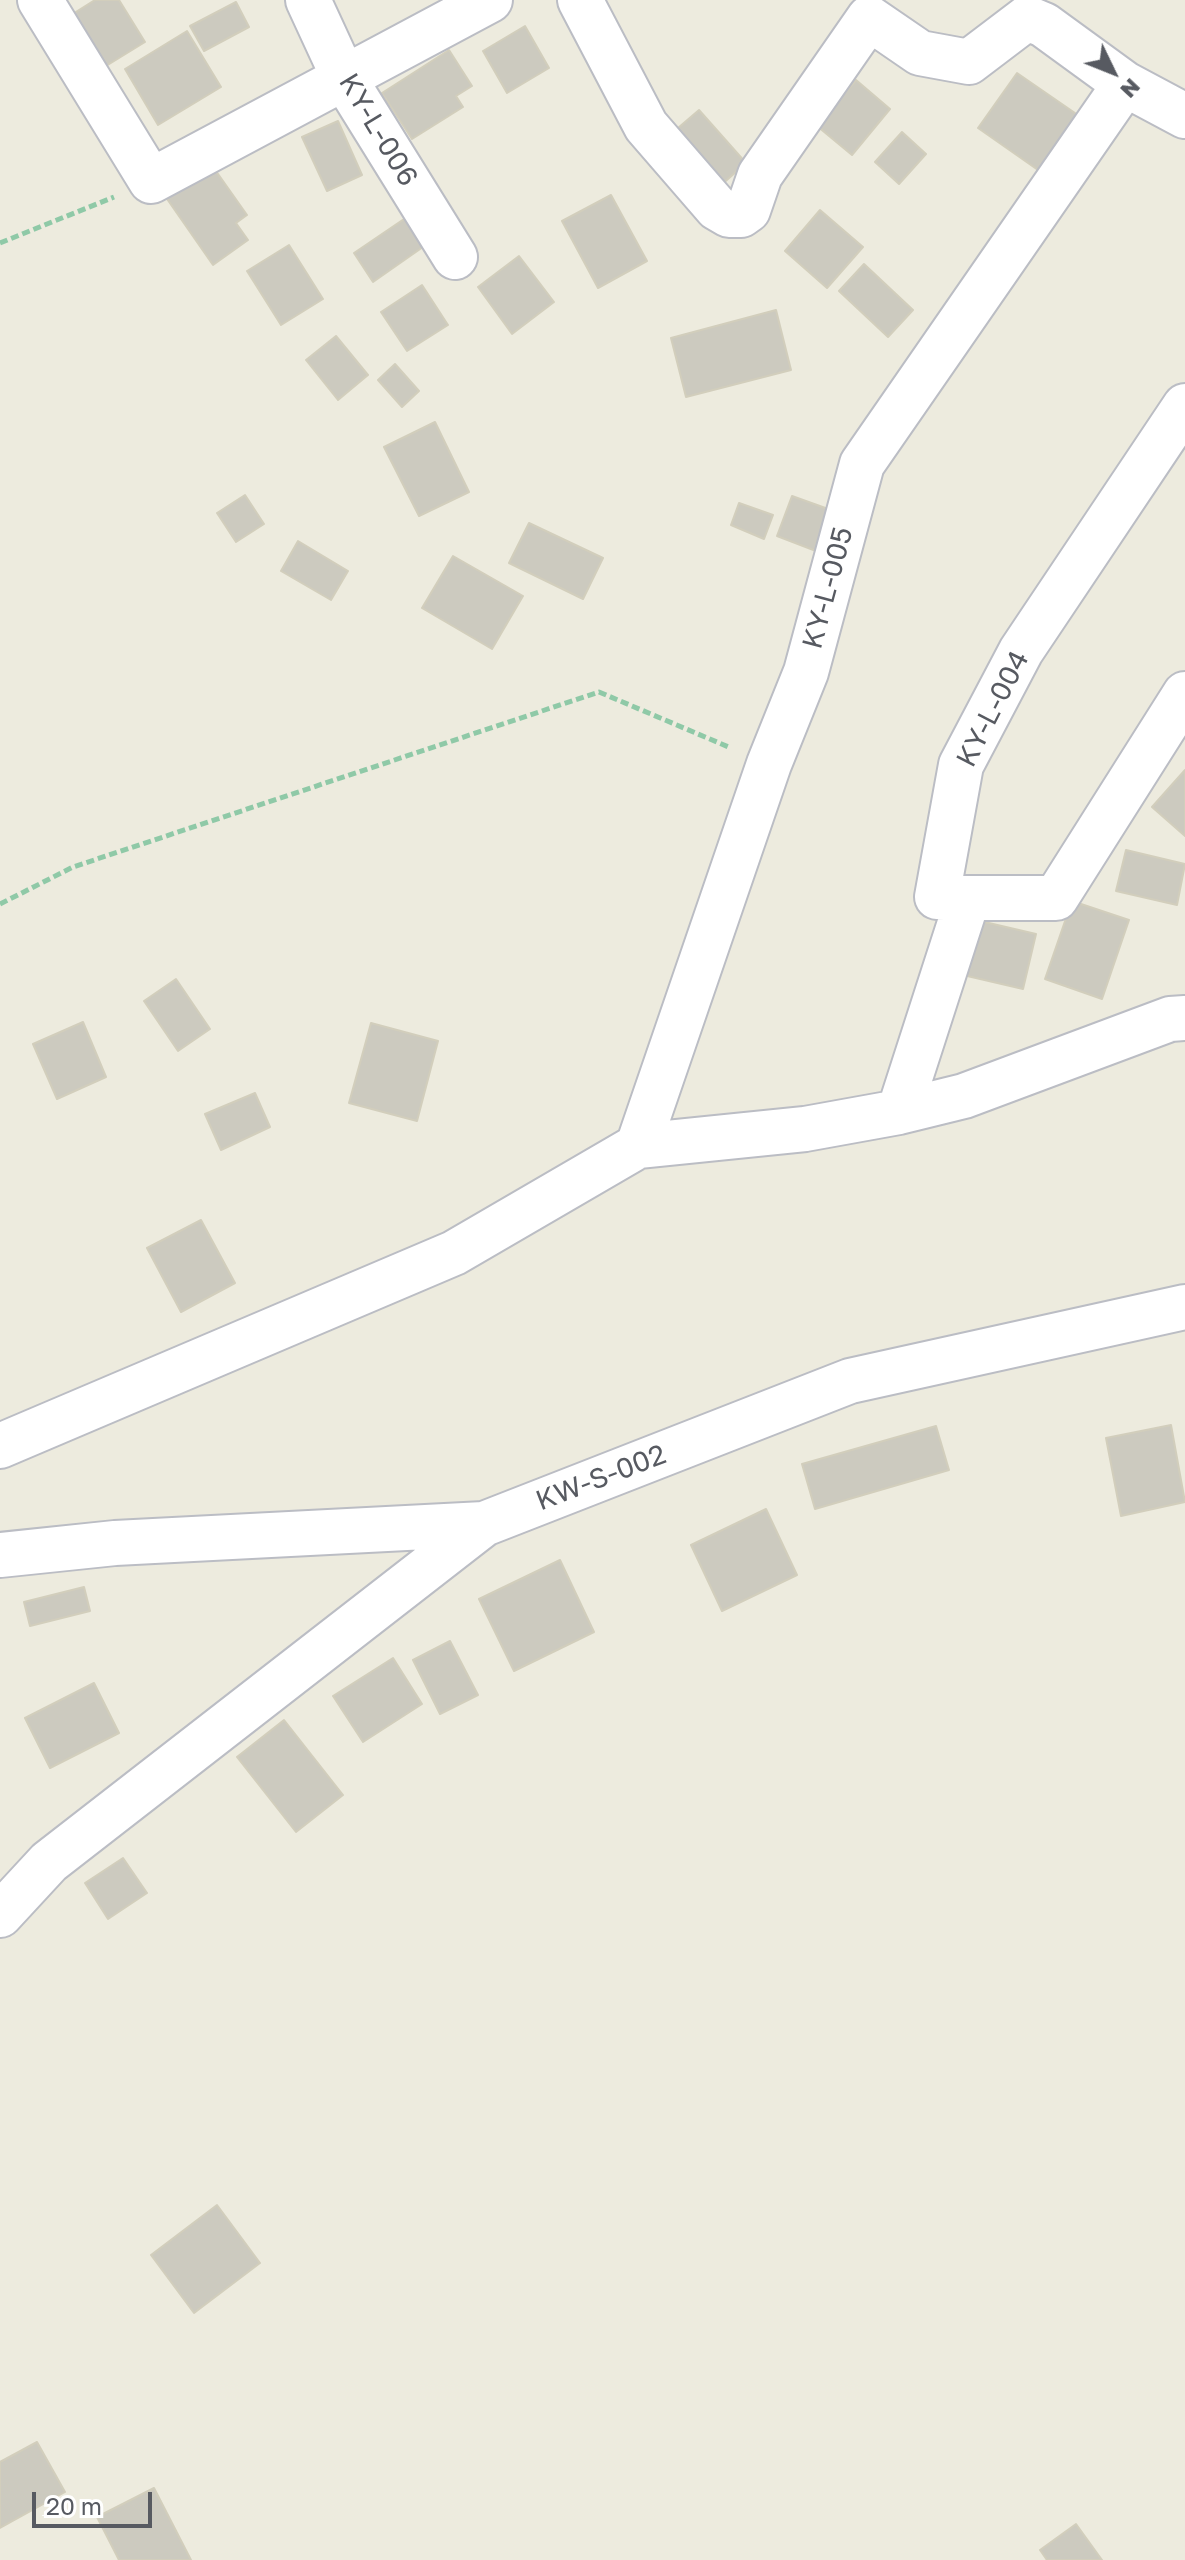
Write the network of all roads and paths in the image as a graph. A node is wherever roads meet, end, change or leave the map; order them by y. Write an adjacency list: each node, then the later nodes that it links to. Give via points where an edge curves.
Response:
1 (40, 0): 8 (street)
2 (308, 0): 5 (street, KY-L-006)
3 (490, 0): 5 (street)
4 (580, 0): 6 (street, via 646,126 717,208 729,215 748,210 760,175 869,18 920,53 969,62 1027,18)
5 (344, 78): 8 (street); 10 (street, KY-L-006)
6 (1125, 84): 7 (street); 13 (street, KY-L-005, via 862,464 806,672)
7 (1185, 116)
8 (151, 181): 9 (path)
9 (0, 243)
10 (455, 257)
11 (1185, 406): 14 (street, KY-L-004, via 1021,651 961,765 937,897)
12 (1185, 694): 14 (street, via 1056,898)
13 (769, 764): 15 (path, via 599,692 73,867); 18 (street, KY-L-005)
14 (968, 898): 17 (street)
15 (0, 904)
16 (1185, 1018): 17 (street, via 1170,1019 964,1096)
17 (899, 1112): 18 (street, via 805,1129)
18 (638, 1146): 20 (street, via 454,1253)
19 (1185, 1307): 21 (street, KW-S-002, via 850,1381)
20 (0, 1446)
21 (484, 1524): 22 (street, KW-S-002, via 115,1543); 23 (street, via 49,1862)
22 (0, 1555)
23 (0, 1915)

